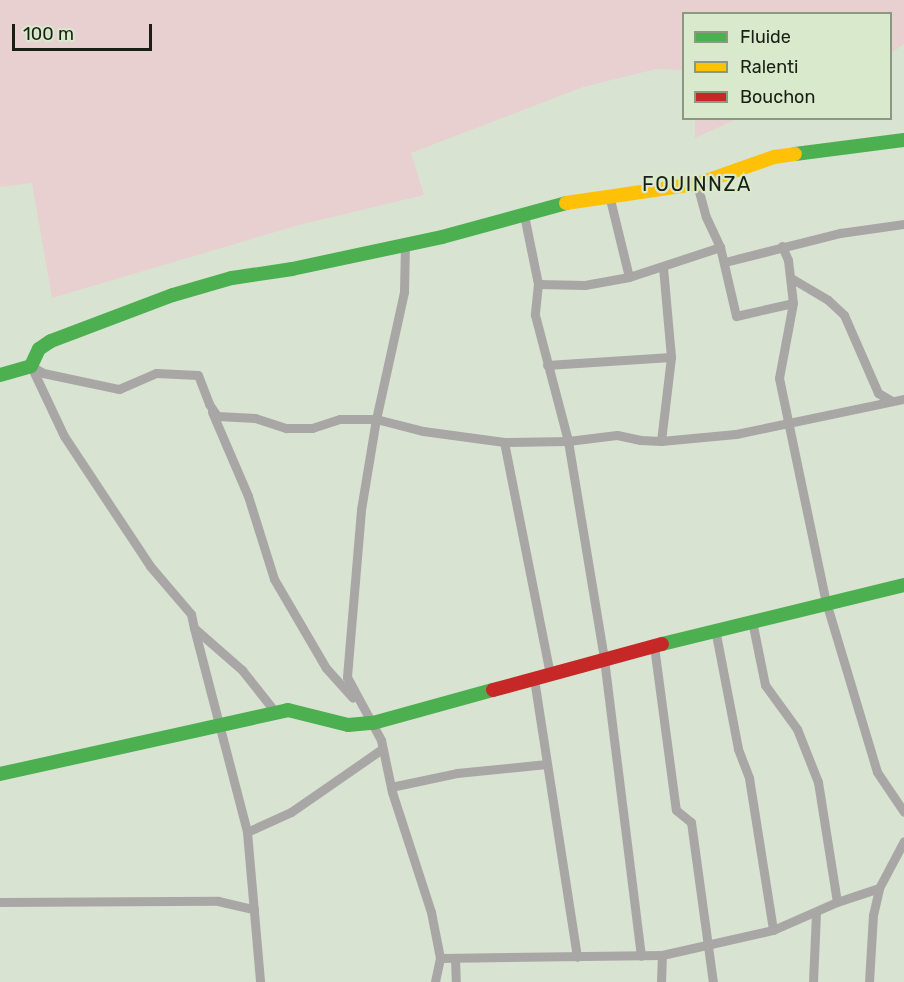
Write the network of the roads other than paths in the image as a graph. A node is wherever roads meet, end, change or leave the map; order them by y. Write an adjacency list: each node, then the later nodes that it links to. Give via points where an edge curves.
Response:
1 (904, 140): 2 (street, via 774,157)
2 (697, 184): 3 (street); 8 (street)
3 (609, 195): 4 (street); 11 (street)
4 (524, 215): 6 (street); 13 (street)
5 (904, 224): 7 (street)
6 (405, 244): 17 (street, via 232,278 173,295 51,341 39,350); 22 (street, via 401,310)
7 (782, 246): 9 (street); 12 (street)
8 (720, 247): 9 (street); 10 (street)
9 (725, 262): 14 (street, via 736,315)
10 (663, 267): 11 (street); 15 (street)
11 (629, 277): 13 (street, via 585,285)
12 (791, 278): 14 (street); 20 (street, via 828,300 844,315 878,393)
13 (538, 284): 16 (street, via 535,315)
14 (794, 303): 23 (street, via 779,378)
15 (671, 357): 16 (street); 25 (street)
16 (547, 365): 24 (street)
17 (31, 366): 18 (street); 21 (street, via 43,373 118,389 156,373 198,375); 30 (street, via 64,436 150,566 191,614)
18 (0, 375)
19 (904, 399): 20 (street)
20 (892, 401): 23 (street)
21 (209, 404): 22 (street, via 217,416 255,418 296,429 340,419); 36 (street, via 248,496 274,579 326,668)
22 (376, 419): 26 (street, via 423,431); 36 (street, via 361,510 347,677)
23 (790, 424): 25 (street); 28 (street)
24 (568, 441): 25 (street, via 616,435); 26 (street); 33 (street)
25 (662, 441)
26 (504, 442): 34 (street)
27 (904, 585): 28 (street)
28 (826, 602): 29 (street); 44 (street, via 877,772)
29 (752, 621): 31 (street); 51 (street, via 765,685 797,729 818,782)
30 (194, 628): 37 (street, via 242,670); 39 (street)
31 (715, 629): 32 (street); 54 (street, via 738,749 749,778)
32 (654, 646): 33 (street); 55 (street, via 676,810 691,822)
33 (604, 659): 34 (street); 57 (street)
34 (550, 675): 35 (street)
35 (534, 679): 38 (street); 41 (street)
36 (361, 706): 38 (street)
37 (276, 713): 38 (street, via 288,710 348,725); 39 (street)
38 (373, 723): 40 (street)
39 (221, 727): 42 (street); 45 (street)
40 (382, 749): 43 (street); 45 (street, via 291,812)
41 (547, 764): 43 (street, via 457,773); 58 (street)
42 (0, 774)
43 (391, 787): 59 (street, via 431,912)
44 (904, 812)
45 (247, 832): 52 (street)
46 (904, 841): 48 (street)
47 (904, 861): 48 (street)
48 (890, 864): 49 (street)
49 (879, 888): 51 (street); 67 (street, via 873,915)
50 (0, 902): 52 (street, via 218,901)
51 (837, 902): 53 (street)
52 (254, 909): 61 (street)
53 (816, 913): 54 (street); 66 (street)
54 (773, 930): 55 (street)
55 (708, 946): 56 (street); 65 (street)
56 (662, 955): 57 (street); 64 (street)
57 (641, 956): 58 (street)
58 (577, 957): 60 (street)
59 (440, 958): 60 (street); 62 (street)
60 (455, 958): 63 (street)
61 (260, 982)
62 (435, 982)
63 (456, 982)
64 (662, 982)
65 (713, 982)
66 (813, 982)
67 (869, 982)

